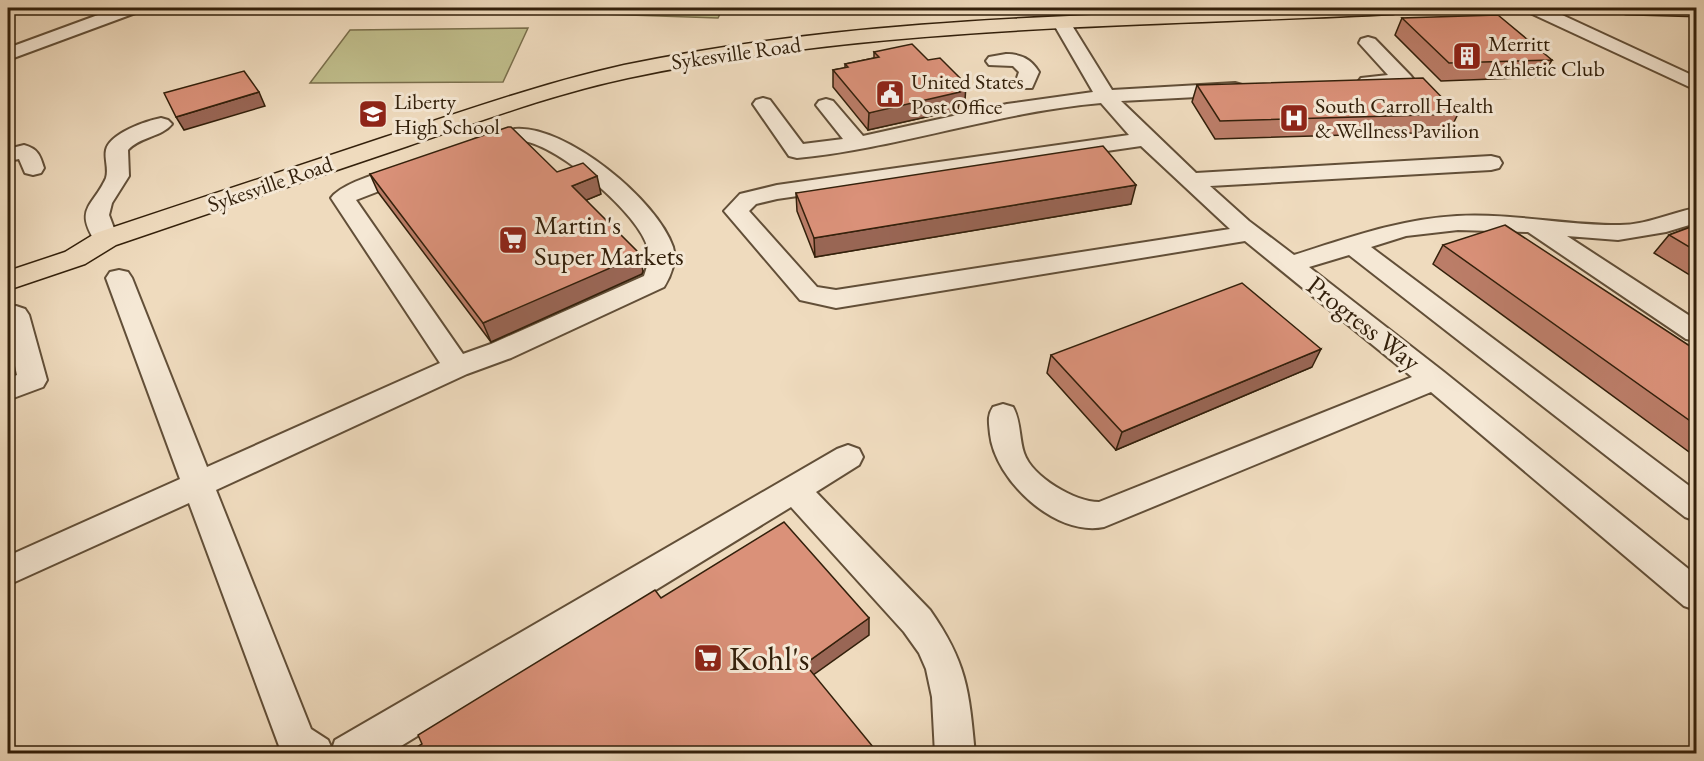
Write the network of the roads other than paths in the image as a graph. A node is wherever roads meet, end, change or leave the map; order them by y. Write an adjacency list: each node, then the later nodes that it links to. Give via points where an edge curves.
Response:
1 (132, 8): 8 (street)
2 (1394, 8): 6 (main road, Sykesville Road)
3 (1534, 8): 12 (street)
4 (1626, 8): 5 (main road)
5 (1696, 10)
6 (1062, 23): 14 (street, Progress Way); 29 (main road, Sykesville Road, via 892,33 735,51 625,70 516,101)
7 (1368, 43): 10 (street, via 1404,80)
8 (8, 54)
9 (996, 61): 11 (street, via 1013,59 1025,65 1029,72)
10 (1353, 83)
11 (1025, 84)
12 (1696, 84)
13 (1250, 88): 14 (street)
14 (1106, 95): 18 (street, Progress Way); 19 (street, via 1009,109)
15 (763, 104): 19 (street, via 797,151)
16 (826, 105): 19 (street)
17 (161, 124): 29 (street, via 119,145 118,176 100,203 97,215)
18 (1145, 139): 25 (street, Progress Way); 28 (street, via 777,192 748,199 736,211 808,294 836,299)
19 (857, 143)
20 (459, 153): 37 (street, via 514,135 527,135 552,145 589,166 636,209 651,227 663,259 655,281)
21 (8, 155): 24 (street, via 29,154)
22 (1491, 163): 25 (street)
23 (427, 165): 37 (street, via 342,198)
24 (33, 168)
25 (1189, 180): 28 (street, Progress Way)
26 (1696, 216): 27 (street, via 1618,233)
27 (1534, 225): 30 (street, via 1431,225); 36 (street)
28 (1250, 233): 32 (street, Progress Way)
29 (106, 239): 31 (main road, Sykesville Road, via 66,243); 34 (main road, Sykesville Road, via 75,258)
30 (1352, 245): 32 (street); 44 (street)
31 (8, 263)
32 (1290, 265): 38 (street, Progress Way)
33 (119, 278): 42 (street)
34 (8, 281)
35 (12, 316): 39 (street)
36 (1696, 332)
37 (457, 367): 42 (street)
38 (1434, 379): 40 (street, via 1096,516 1064,507 1014,465 1005,439); 46 (street, Progress Way)
39 (20, 385)
40 (1004, 416)
41 (848, 457): 43 (street)
42 (200, 483): 45 (street); 47 (street)
43 (794, 489): 48 (street); 49 (street, via 917,621 934,645 951,704)
44 (1696, 508)
45 (8, 570)
46 (1696, 596)
47 (297, 750)
48 (349, 753)
49 (955, 753)

